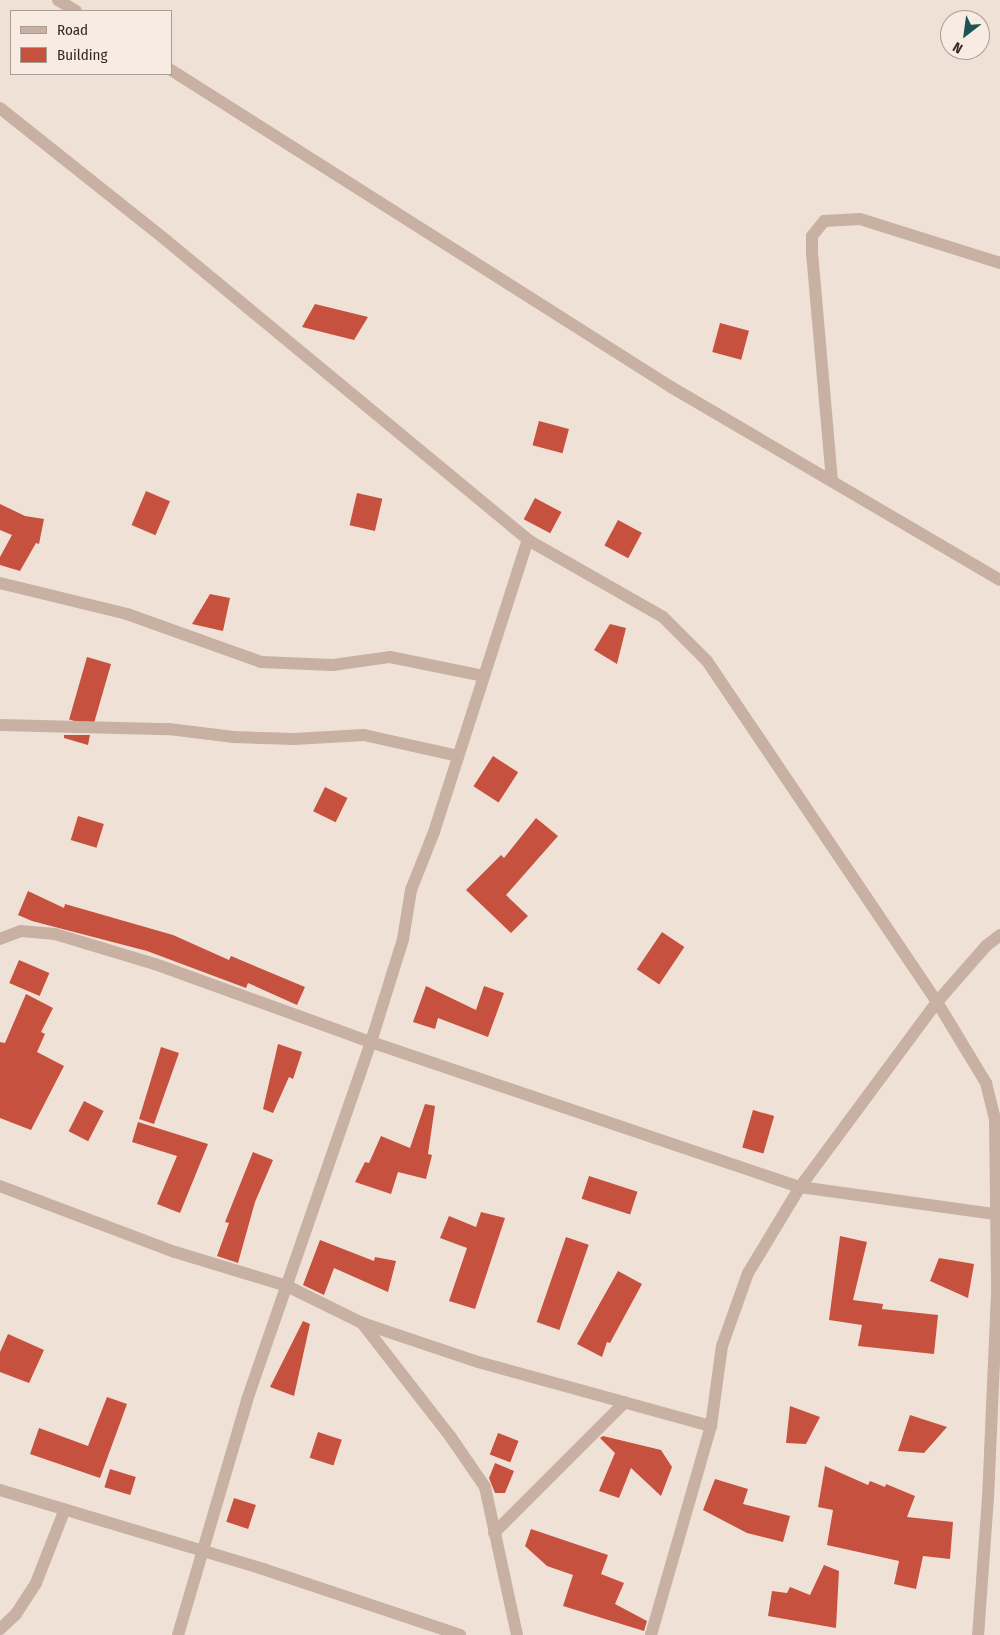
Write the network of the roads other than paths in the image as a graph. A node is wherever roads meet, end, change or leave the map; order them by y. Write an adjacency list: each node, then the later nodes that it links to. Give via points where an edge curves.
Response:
1 (58, 0): 2 (street)
2 (74, 10)
3 (172, 71): 6 (street, via 671,387)
4 (0, 108): 7 (street, via 167,241)
5 (1000, 263): 6 (street, via 860,219 824,221 812,236)
6 (832, 480): 8 (street)
7 (528, 540): 10 (street); 15 (street, via 663,617 707,662)
8 (1000, 580)
9 (0, 583): 10 (street, via 127,614 261,662 333,665 390,656)
10 (484, 676): 12 (street)
11 (0, 725): 12 (street, via 169,729 234,737 294,739 364,735)
12 (458, 756): 16 (street, via 434,832 411,890 403,939)
13 (1000, 935): 15 (street, via 986,946)
14 (0, 939): 16 (street, via 21,932 55,934 155,964)
15 (937, 1002): 17 (street, via 986,1083); 19 (street)
16 (371, 1042): 19 (street); 21 (street)
17 (998, 1119): 20 (street)
18 (0, 1186): 21 (street, via 175,1252)
19 (800, 1187): 20 (street); 24 (street, via 748,1273 722,1346)
20 (996, 1214): 34 (street, via 996,1312)
21 (287, 1286): 22 (street); 28 (street, via 247,1400)
22 (362, 1323): 23 (street, via 478,1362); 27 (street, via 481,1481)
23 (625, 1402): 24 (street); 27 (street)
24 (711, 1426): 33 (street)
25 (0, 1490): 26 (street)
26 (65, 1509): 28 (street); 29 (street, via 36,1583 16,1614)
27 (494, 1533): 32 (street)
28 (204, 1551): 30 (street); 31 (street)
29 (0, 1629)
30 (178, 1635)
31 (460, 1635)
32 (517, 1635)
33 (651, 1635)
34 (978, 1635)

